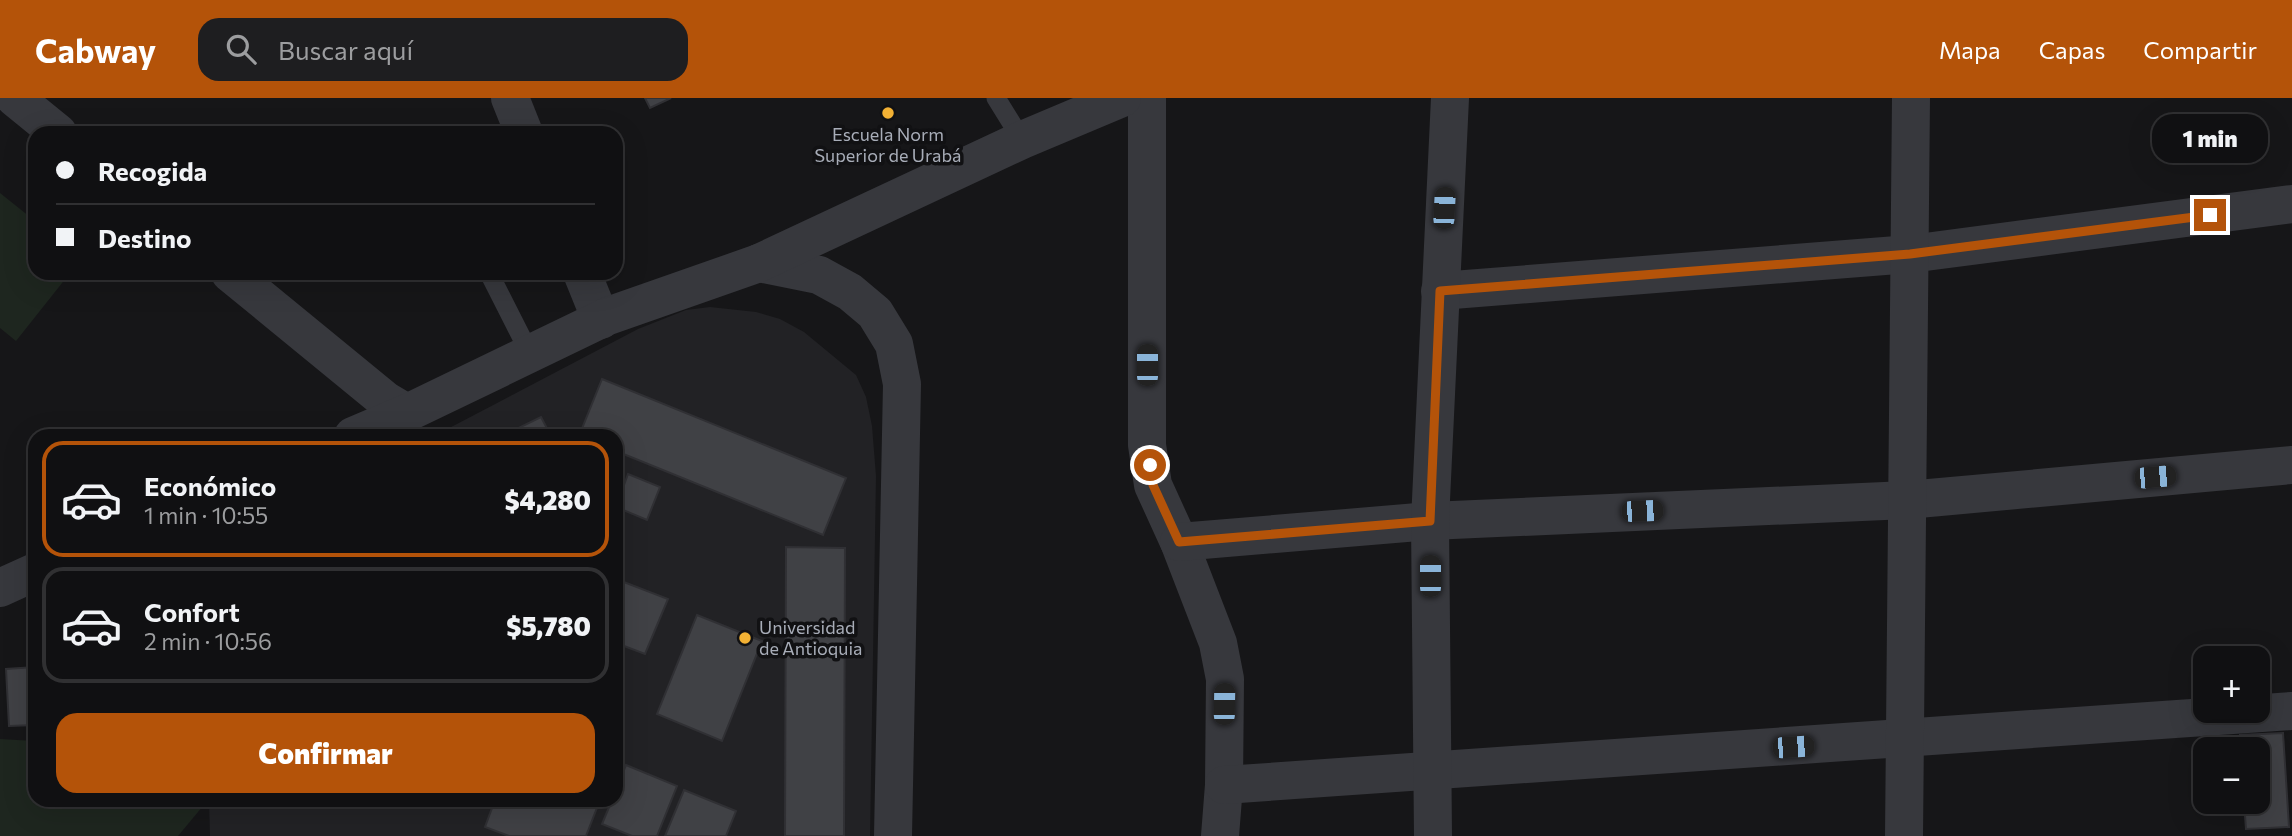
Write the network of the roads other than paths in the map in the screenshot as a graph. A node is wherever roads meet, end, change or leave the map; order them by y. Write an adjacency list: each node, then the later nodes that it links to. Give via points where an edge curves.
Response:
1 (15, 98): 8 (street)
2 (510, 98): 9 (street)
3 (996, 98): 10 (lane)
4 (1122, 98): 10 (street)
5 (1147, 98): 25 (street, via 1147,445 1153,485)
6 (1450, 98): 17 (street)
7 (1911, 98): 12 (street)
8 (49, 126)
9 (521, 126)
10 (1022, 139): 13 (street)
11 (2292, 204): 12 (street)
12 (1910, 254): 17 (street); 23 (street)
13 (759, 263): 18 (street); 32 (street, via 819,275 850,292 875,313 894,344 902,384)
14 (239, 280): 20 (street)
15 (493, 280): 19 (lane)
16 (585, 280): 18 (street)
17 (1440, 291): 24 (street)
18 (601, 320): 19 (street)
19 (530, 354): 20 (street)
20 (407, 414): 21 (street)
21 (370, 429)
22 (2292, 465): 23 (street)
23 (1907, 500): 24 (street); 29 (street)
24 (1430, 521): 25 (street); 30 (street)
25 (1179, 542): 31 (street, via 1218,643 1225,679)
26 (28, 575): 27 (street)
27 (0, 588)
28 (2292, 711): 29 (street)
29 (1905, 739): 30 (street); 35 (street)
30 (1432, 771): 31 (street); 34 (street)
31 (1224, 785): 33 (street)
32 (893, 836)
33 (1220, 836)
34 (1433, 836)
35 (1904, 836)

